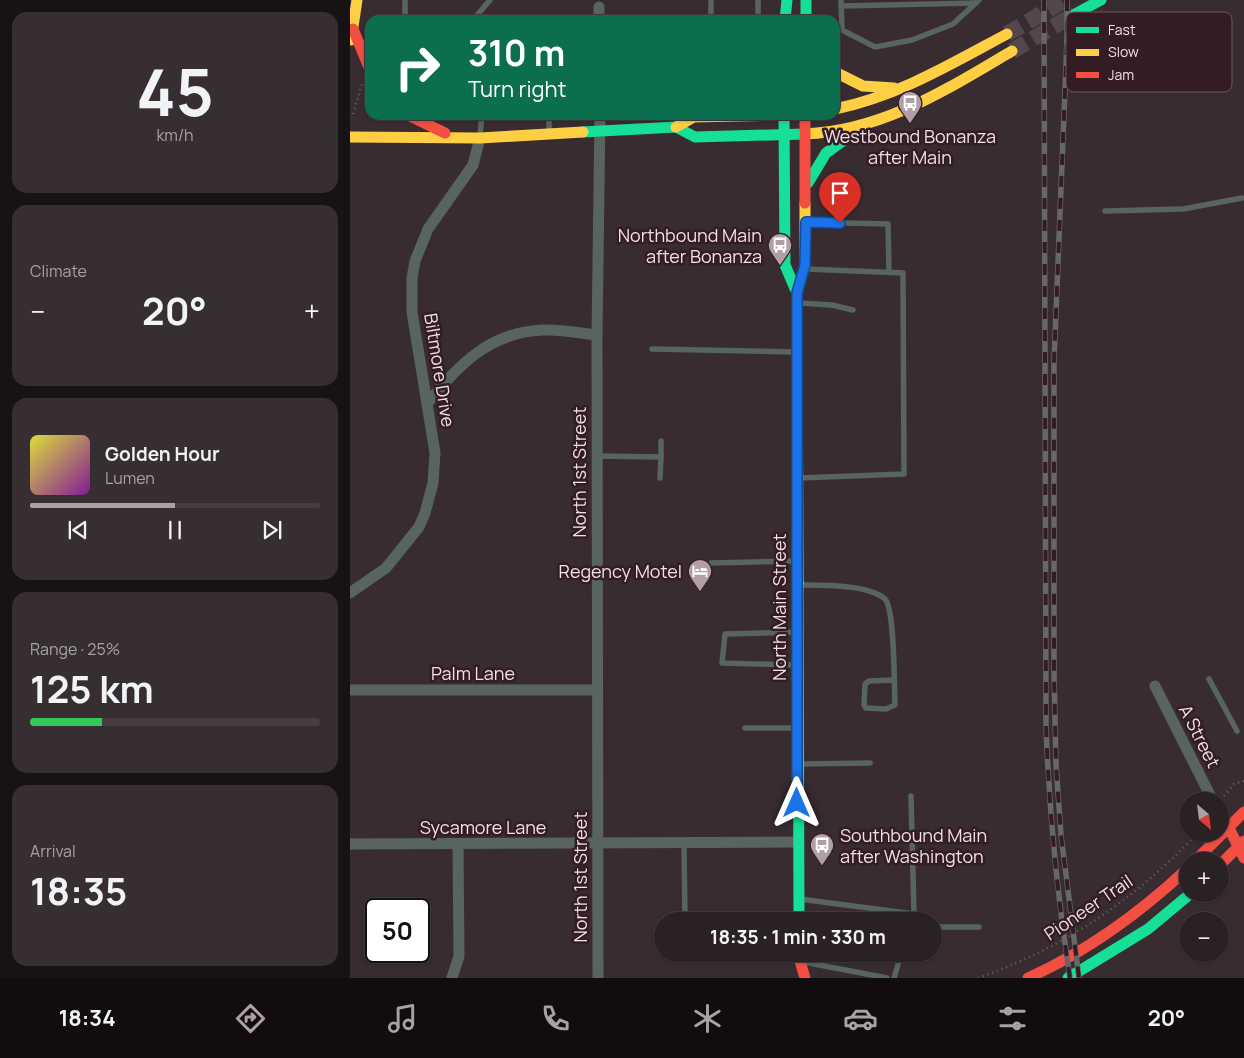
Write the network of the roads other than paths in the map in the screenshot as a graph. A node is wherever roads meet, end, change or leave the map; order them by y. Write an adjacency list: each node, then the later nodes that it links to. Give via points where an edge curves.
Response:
1 (357, 0): 20 (main road)
2 (405, 0): 13 (lane)
3 (490, 0): 14 (lane)
4 (711, 0): 16 (lane)
5 (758, 0): 17 (lane)
6 (787, 0): 18 (main road)
7 (806, 0): 19 (main road)
8 (1100, 0): 12 (main road)
9 (977, 1): 10 (lane); 10 (lane, via 953,24 912,40 875,47 842,30)
10 (841, 3)
11 (599, 7): 15 (street)
12 (1079, 12)
13 (404, 15)
14 (477, 15)
15 (599, 15)
16 (711, 15)
17 (758, 15)
18 (786, 15)
19 (806, 15)
20 (353, 29): 22 (main road); 24 (main road)
21 (1007, 34): 26 (main road)
22 (350, 42)
23 (1012, 51): 35 (main road, via 917,105)
24 (365, 63)
25 (840, 76): 26 (main road, via 868,88)
26 (906, 87): 27 (main road)
27 (840, 108)
28 (419, 120): 40 (main road)
29 (482, 120): 42 (lane)
30 (549, 120): 38 (lane)
31 (600, 120): 37 (street, North 1st Street)
32 (689, 120): 36 (main road)
33 (787, 120): 39 (main road, North Main Street)
34 (802, 120): 39 (main road, North Main Street)
35 (864, 126): 39 (main road, via 831,133); 43 (main road, via 831,146)
36 (676, 127): 37 (main road); 39 (main road, via 695,137)
37 (600, 130): 38 (main road); 51 (street, North 1st Street)
38 (549, 133): 42 (main road)
39 (795, 134): 43 (main road, North Main Street); 49 (main road, North Main Street, via 785,265)
40 (454, 136): 41 (main road); 42 (main road)
41 (350, 138)
42 (480, 138): 54 (street, Biltmore Drive, via 473,165 428,228 415,261 412,312)
43 (806, 187): 46 (main road, North Main Street)
44 (1242, 198): 45 (lane, via 1183,209)
45 (1105, 211)
46 (806, 222): 47 (main road, North Main Street); 48 (lane, via 888,224)
47 (804, 269): 48 (lane); 49 (main road, North Main Street)
48 (889, 272): 59 (lane, via 903,274 904,474)
49 (797, 298): 50 (lane); 53 (main road, North Main Street)
50 (853, 310)
51 (597, 335): 54 (street, via 544,329 513,333 470,356); 56 (street, North 1st Street)
52 (652, 349): 53 (lane)
53 (797, 352): 59 (main road, North Main Street)
54 (427, 404): 63 (street, Biltmore Drive, via 435,453 433,483 425,513 419,527 386,568)
55 (661, 440): 57 (lane)
56 (597, 456): 57 (lane); 70 (street, North 1st Street)
57 (661, 457): 58 (lane)
58 (660, 478)
59 (797, 478): 60 (main road, North Main Street)
60 (797, 561): 61 (lane); 62 (main road, North Main Street)
61 (711, 563)
62 (797, 585): 64 (main road, North Main Street); 67 (lane, via 827,585 873,592 886,600 891,613)
63 (350, 593)
64 (797, 632): 65 (main road, North Main Street); 65 (lane, via 724,634 722,663)
65 (797, 665): 72 (main road, North Main Street)
66 (1209, 679): 73 (lane)
67 (894, 680): 67 (lane, via 895,705 886,709 866,708 866,684)
68 (1155, 686): 76 (street, A Street)
69 (350, 690): 70 (street, Palm Lane)
70 (597, 690): 84 (street, North 1st Street)
71 (745, 728): 72 (lane)
72 (797, 728): 75 (main road, North Main Street)
73 (1237, 731)
74 (870, 763): 75 (lane)
75 (797, 764): 80 (main road, North Main Street)
76 (1208, 792)
77 (911, 796): 96 (lane)
78 (1244, 812): 79 (main road)
79 (1229, 828): 86 (main road)
80 (797, 842): 85 (street, Sycamore Lane); 91 (main road, North Main Street)
81 (1214, 842): 87 (main road)
82 (350, 844): 83 (street, Sycamore Lane)
83 (458, 844): 84 (street, Sycamore Lane); 103 (street, via 459,956)
84 (597, 844): 85 (street, Sycamore Lane); 104 (street, North 1st Street)
85 (684, 844): 93 (lane)
86 (1241, 844): 88 (main road); 89 (main road)
87 (1204, 852)
88 (1229, 855)
89 (1244, 858)
90 (1179, 876): 109 (main road, via 1108,933)
91 (798, 899): 94 (main road, North Main Street); 95 (lane)
92 (1180, 902): 110 (main road, via 1148,929)
93 (685, 912)
94 (799, 912)
95 (899, 912)
96 (914, 912)
97 (979, 927): 98 (lane)
98 (942, 928)
99 (800, 962): 105 (main road)
100 (801, 962): 106 (main road)
101 (821, 962): 107 (lane)
102 (899, 962): 108 (lane)
103 (452, 978)
104 (598, 978)
105 (800, 978)
106 (805, 978)
107 (887, 978)
108 (894, 978)
109 (1028, 978)
110 (1068, 978)

